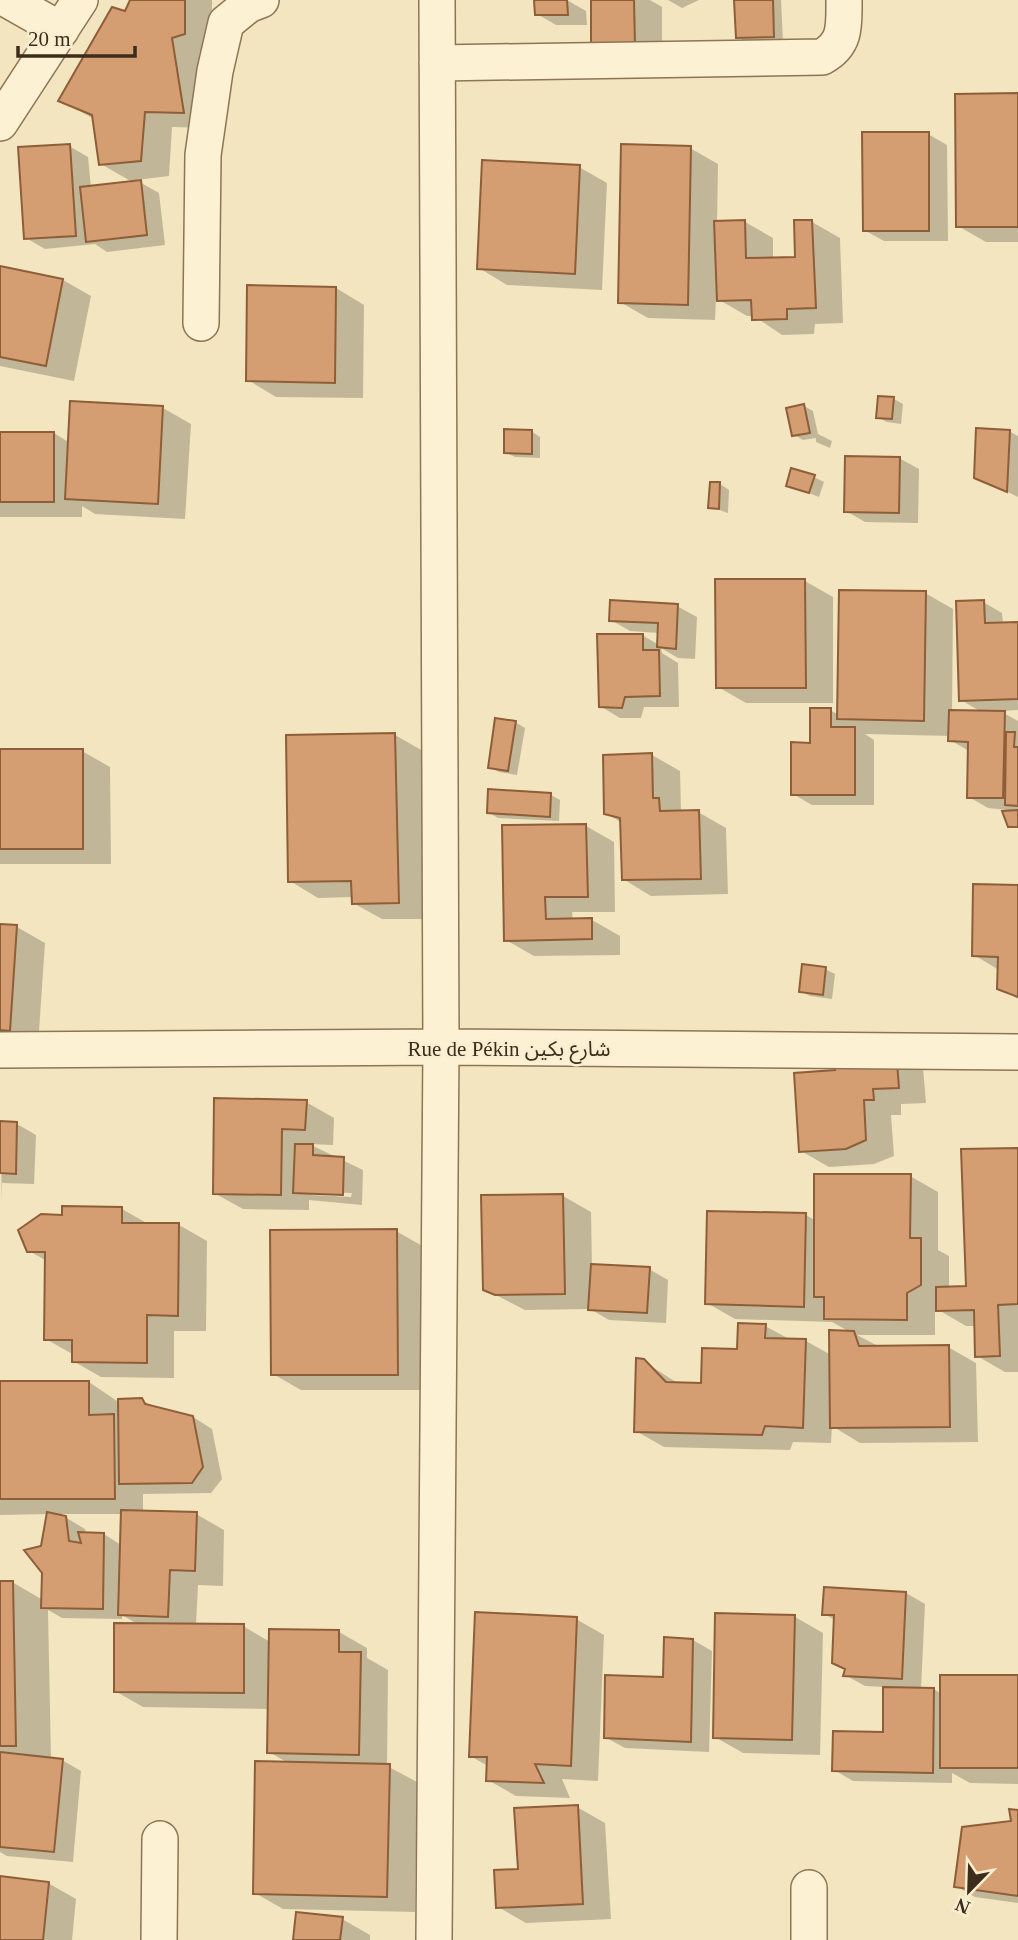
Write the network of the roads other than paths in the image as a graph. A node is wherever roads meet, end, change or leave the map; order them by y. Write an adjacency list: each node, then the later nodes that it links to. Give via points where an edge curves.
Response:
1 (8, 0): 6 (street)
2 (80, 0): 6 (street)
3 (261, 0): 9 (street, via 226,23 215,71 203,155)
4 (437, 0): 7 (street)
5 (844, 0): 7 (street, via 844,34 835,50 822,57)
6 (61, 30): 8 (street)
7 (437, 63): 10 (street)
8 (0, 123)
9 (201, 323)
10 (441, 1047): 11 (street, Rue de Pékin شارع بكين); 12 (street, Rue de Pékin شارع بكين); 16 (street)
11 (0, 1050)
12 (1018, 1052)
13 (160, 1839): 15 (street)
14 (809, 1888): 17 (street)
15 (159, 1940)
16 (434, 1940)
17 (809, 1940)

